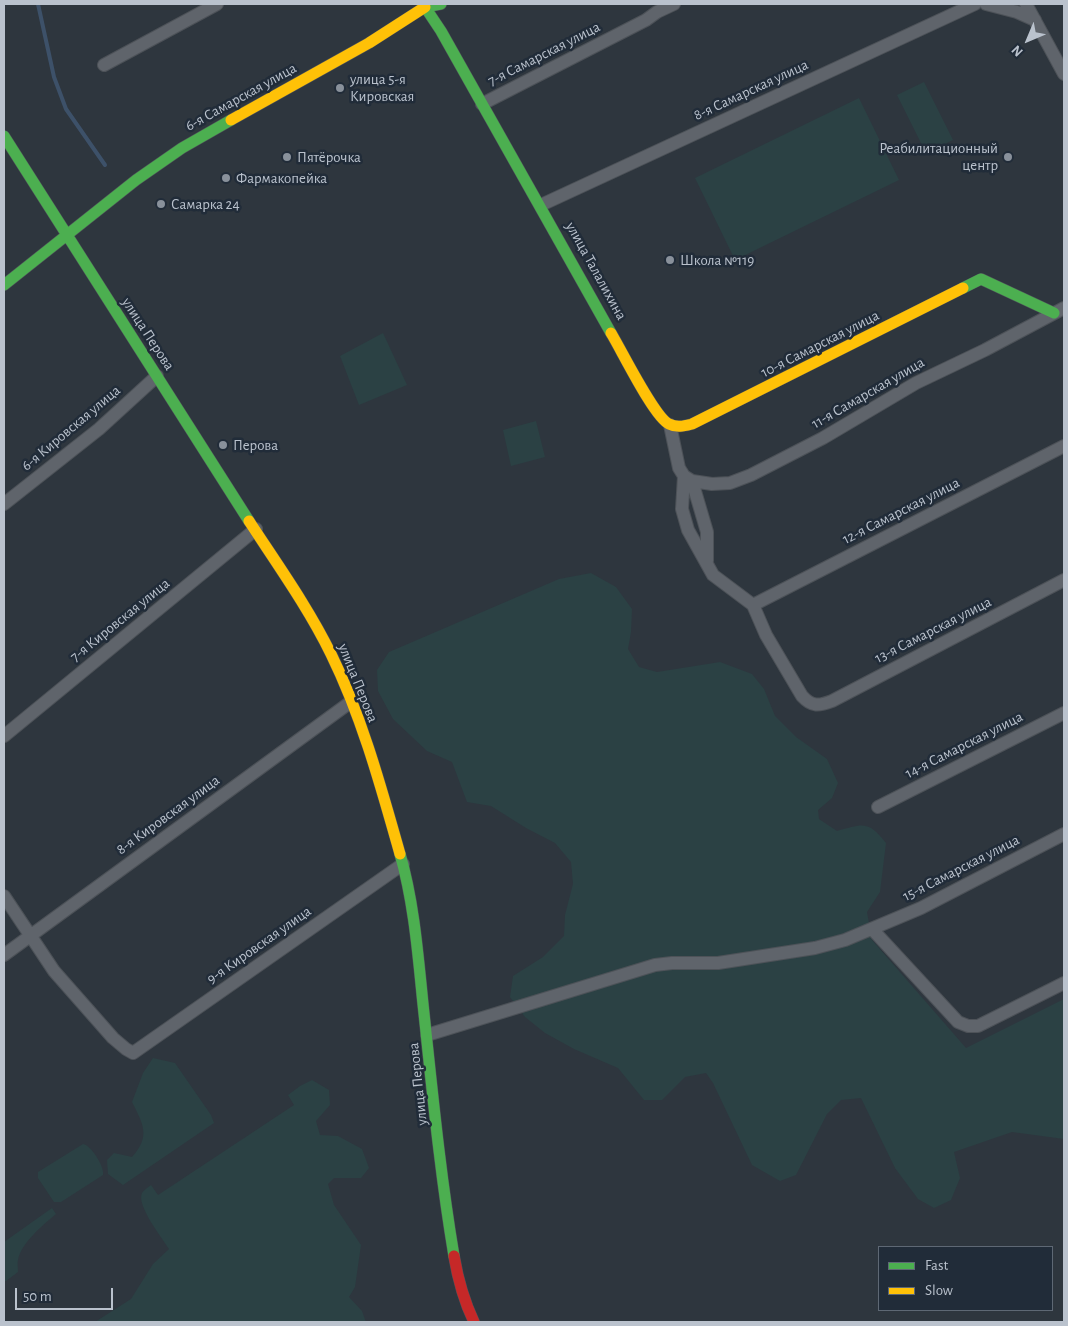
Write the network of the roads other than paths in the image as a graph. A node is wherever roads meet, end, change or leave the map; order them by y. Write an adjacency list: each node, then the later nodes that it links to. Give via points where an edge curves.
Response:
1 (217, 4): 9 (street)
2 (441, 4): 7 (street, 6-я Самарская улица)
3 (674, 4): 11 (street, 7-я Самарская улица)
4 (975, 4): 13 (street, 8-я Самарская улица)
5 (986, 4): 8 (street)
6 (1026, 4): 8 (street)
7 (424, 6): 11 (street, улица Талалихина); 14 (street, 6-я Самарская улица, via 368,43 182,148)
8 (1036, 20): 10 (street)
9 (104, 66)
10 (1064, 74)
11 (482, 104): 13 (street, улица Талалихина)
12 (4, 136): 14 (street, улица Перова)
13 (541, 205): 18 (street, улица Талалихина, via 656,412)
14 (66, 234): 15 (street, 6-я Самарская улица); 17 (street, улица Перова)
15 (4, 285)
16 (1059, 310): 18 (street, 10-я Самарская улица, via 981,279 692,424 680,428); 20 (street, 11-я Самарская улица, via 916,383 751,475 730,483 712,484)
17 (157, 376): 21 (street, 6-я Кировская улица, via 99,428); 22 (street, улица Перова)
18 (670, 425): 20 (street, via 679,468)
19 (1064, 446): 25 (street, 12-я Самарская улица)
20 (688, 478): 23 (street, via 707,532); 23 (street, via 682,509 688,530)
21 (4, 504)
22 (256, 529): 26 (street, улица Перова, via 331,652); 28 (street, 7-я Кировская улица)
23 (707, 564): 25 (street, via 713,575)
24 (1064, 580): 25 (street, 13-я Самарская улица, via 816,706 802,696 766,635)
25 (753, 605)
26 (352, 701): 31 (street, улица Перова); 34 (street, 8-я Кировская улица)
27 (1064, 713): 29 (street, 14-я Самарская улица)
28 (4, 736)
29 (878, 807)
30 (1064, 834): 33 (street, 15-я Самарская улица, via 921,908)
31 (403, 864): 34 (street, 9-я Кировская улица, via 133,1053 114,1038 54,971); 37 (street, улица Перова)
32 (4, 896): 34 (street)
33 (872, 929): 36 (street, via 958,1022 968,1026 978,1026); 37 (street, 15-я Самарская улица, via 815,948 718,963 655,965)
34 (30, 936): 35 (street, 8-я Кировская улица)
35 (4, 955)
36 (1064, 983)
37 (428, 1035): 38 (street, улица Перова, via 455,1266)
38 (474, 1322)

